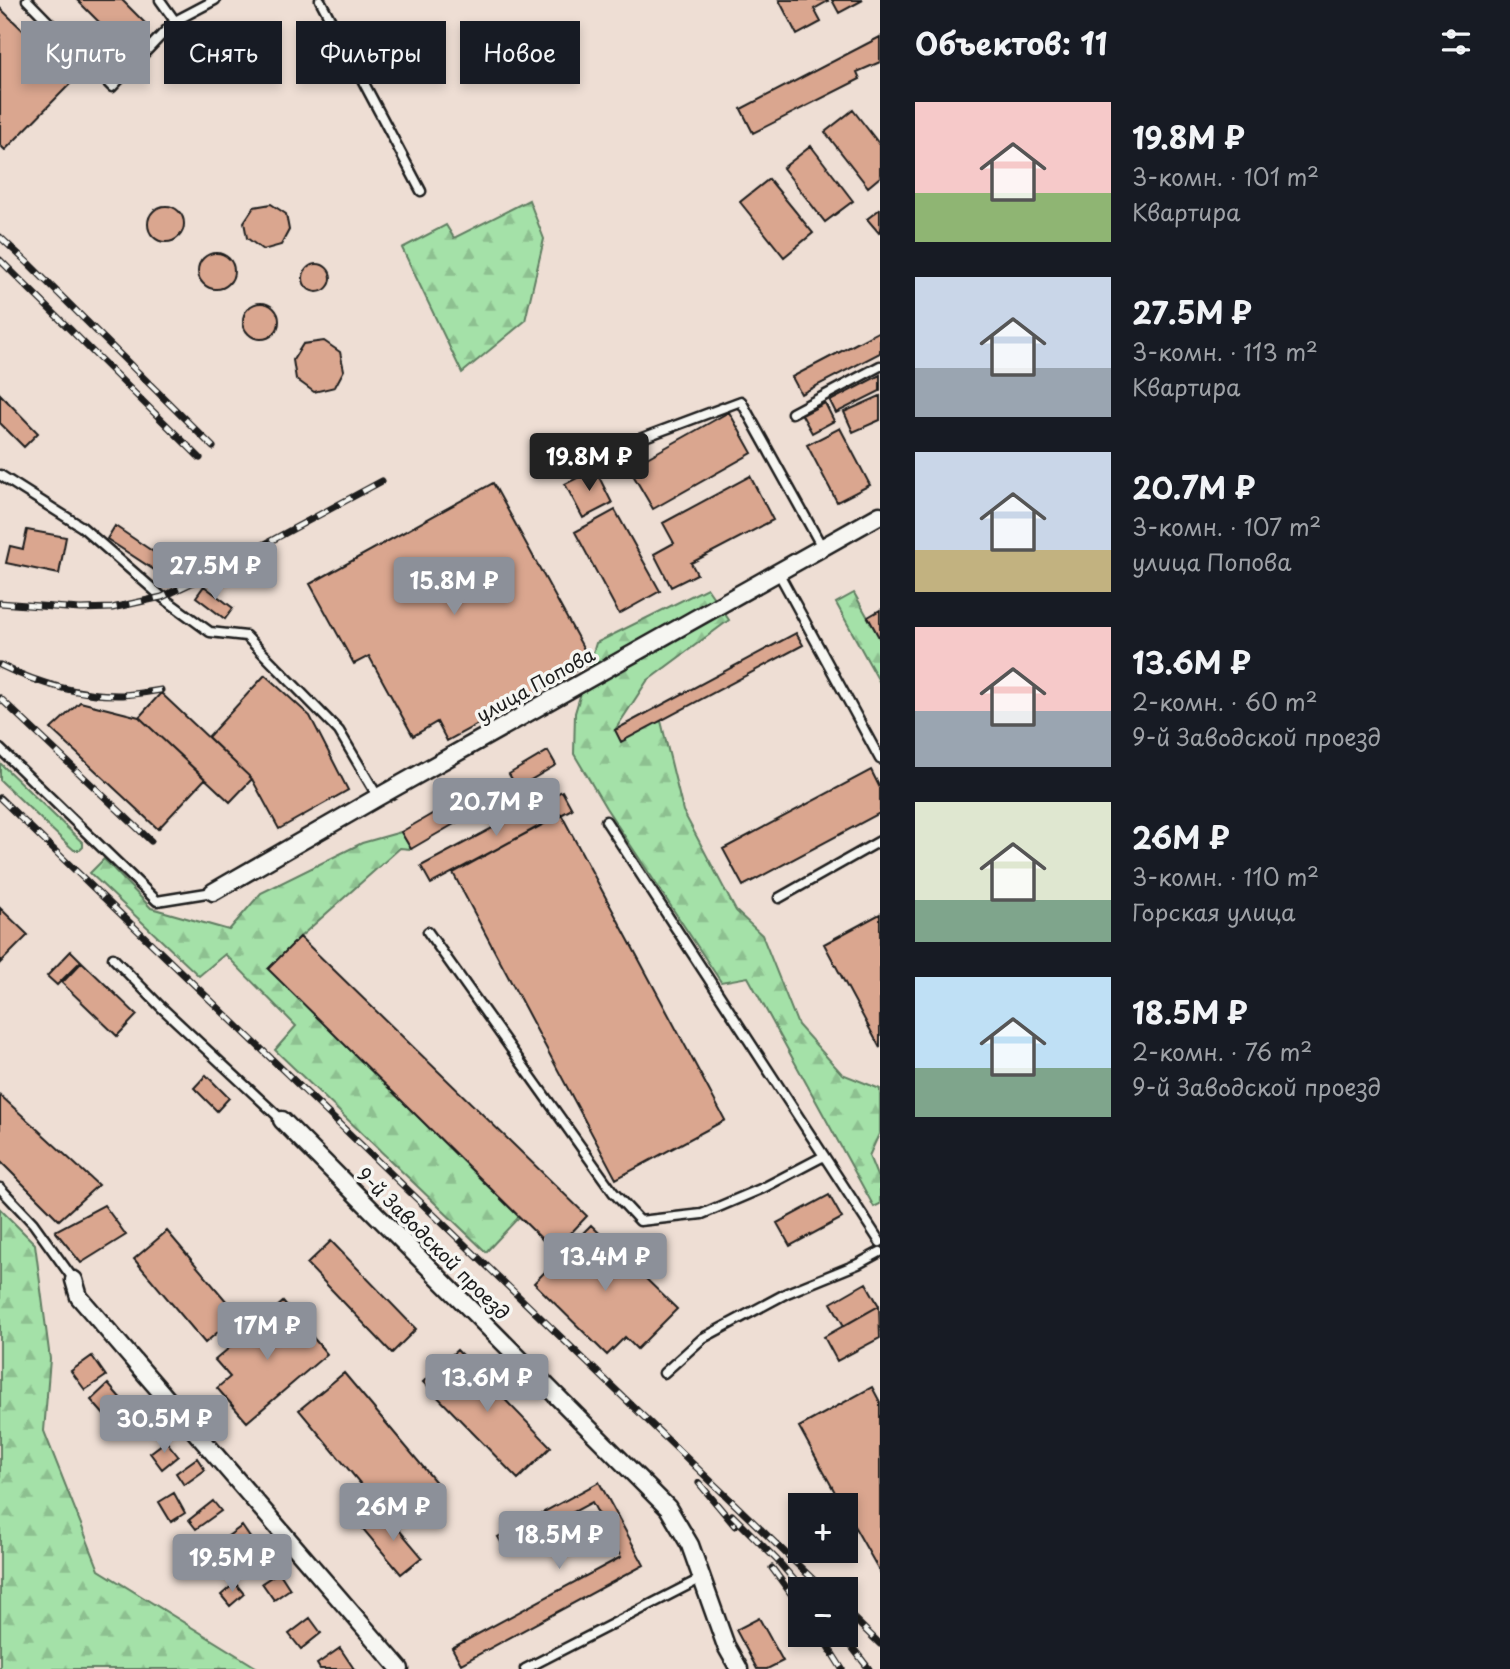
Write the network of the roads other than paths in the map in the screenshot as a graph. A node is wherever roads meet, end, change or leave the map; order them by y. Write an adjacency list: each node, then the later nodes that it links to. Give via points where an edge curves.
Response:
1 (27, 0): 6 (lane, via 112,87)
2 (160, 0): 5 (lane)
3 (215, 0): 5 (lane)
4 (320, 0): 7 (lane)
5 (176, 21)
6 (164, 33)
7 (421, 191)
8 (880, 366): 9 (lane)
9 (792, 413)
10 (634, 441): 13 (lane, via 741,401)
11 (0, 475): 17 (lane, via 82,527 210,632 246,636 339,731)
12 (880, 515): 13 (street, улица Попова)
13 (822, 547): 14 (street, улица Попова)
14 (779, 572): 16 (lane); 17 (street, улица Попова)
15 (0, 749): 20 (lane, via 157,901)
16 (880, 759)
17 (378, 797): 20 (street, улица Попова)
18 (606, 821): 25 (lane)
19 (880, 841): 21 (lane)
20 (213, 892)
21 (779, 898)
22 (428, 932): 25 (lane, via 613,1192 640,1221 702,1214)
23 (113, 958): 24 (lane)
24 (282, 1120): 31 (street, 9-й Заводской проезд, via 668,1508 690,1545)
25 (824, 1156): 27 (lane)
26 (0, 1188): 29 (lane, via 33,1223)
27 (880, 1242)
28 (880, 1252): 30 (lane, via 787,1293 703,1338)
29 (74, 1280): 32 (street, via 79,1297)
30 (664, 1373)
31 (702, 1578): 33 (lane); 34 (street, 9-й Заводской проезд)
32 (400, 1669)
33 (525, 1669)
34 (739, 1669)

